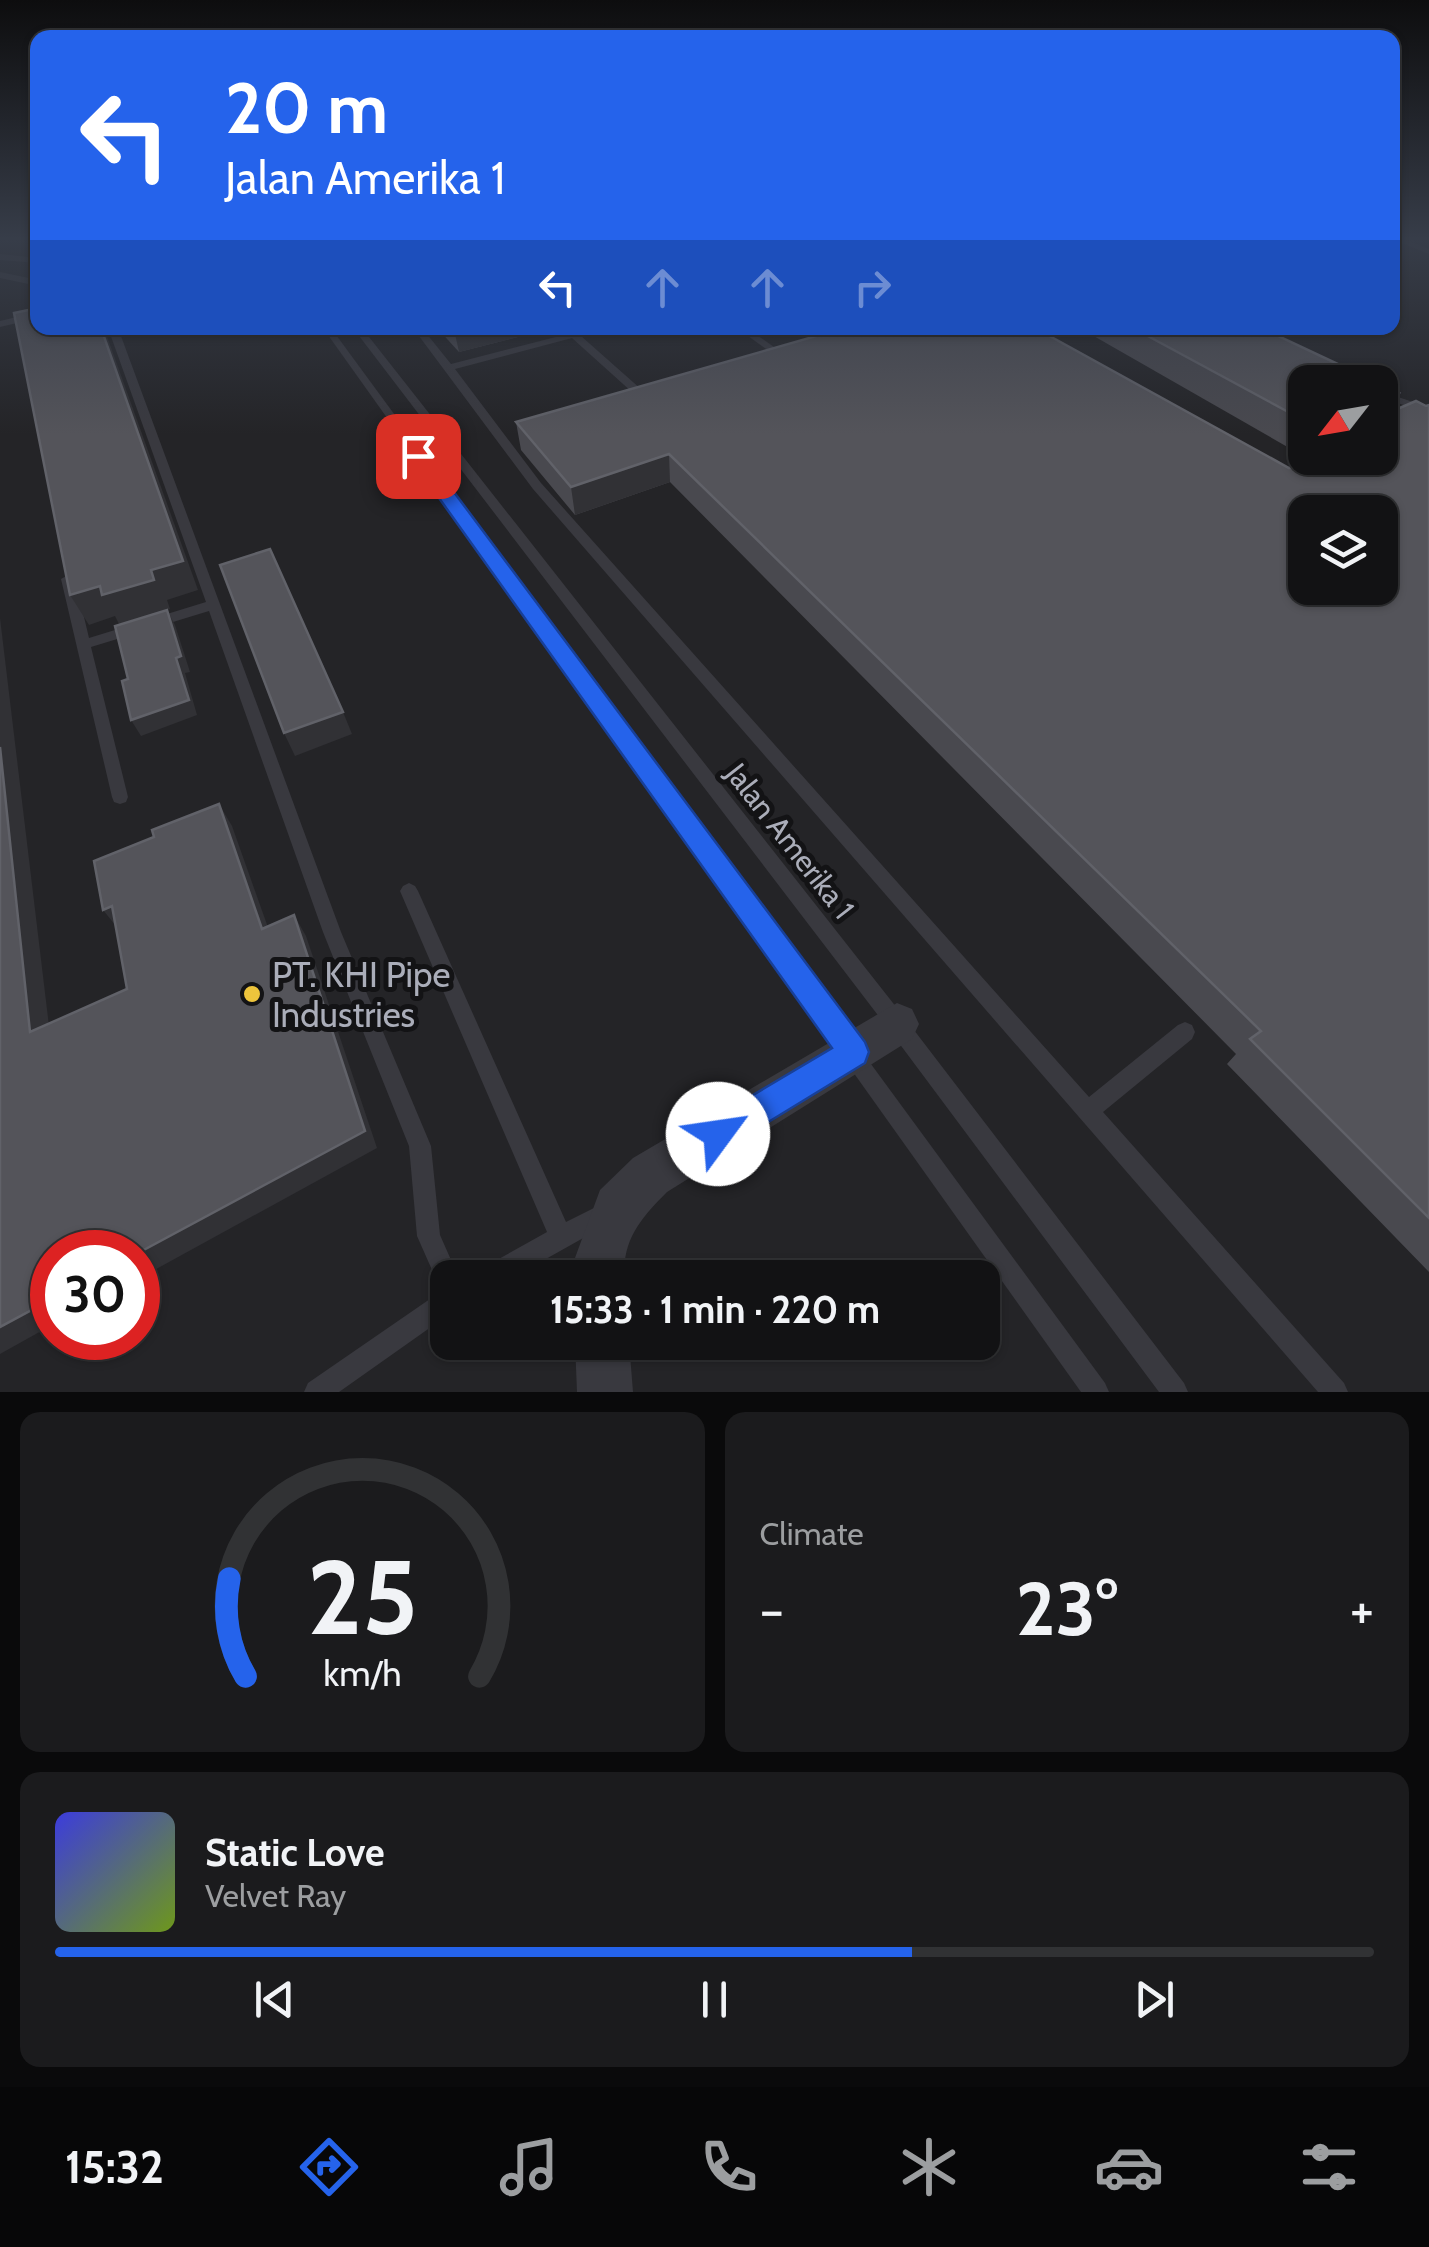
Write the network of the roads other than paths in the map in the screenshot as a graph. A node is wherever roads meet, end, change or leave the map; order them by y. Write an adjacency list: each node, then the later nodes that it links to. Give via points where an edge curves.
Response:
1 (30, 317): 2 (lane)
2 (15, 320): 3 (lane); 10 (lane)
3 (0, 324)
4 (116, 335): 18 (lane)
5 (331, 335): 24 (lane)
6 (363, 335): 22 (lane, Jalan Amerika 1)
7 (423, 335): 12 (lane)
8 (574, 335): 12 (lane); 14 (lane)
9 (751, 335): 11 (lane)
10 (19, 340)
11 (783, 357)
12 (449, 368): 25 (lane, via 538,486)
13 (1398, 399): 15 (lane)
14 (650, 403)
15 (1427, 408): 16 (lane)
16 (1410, 416)
17 (66, 568): 19 (lane)
18 (215, 604): 19 (lane); 28 (lane, via 332,932 420,1146 429,1236)
19 (82, 644): 20 (lane)
20 (120, 798)
21 (408, 891): 27 (lane)
22 (897, 1024): 24 (street); 36 (lane, Jalan Amerika 1)
23 (1184, 1032): 25 (lane)
24 (854, 1052): 26 (street, via 650,1175); 35 (lane)
25 (1088, 1110): 37 (lane)
26 (617, 1207): 27 (lane); 30 (street)
27 (562, 1237): 29 (lane)
28 (439, 1260)
29 (520, 1260)
30 (600, 1260)
31 (430, 1313): 33 (lane)
32 (603, 1360): 34 (street)
33 (316, 1392)
34 (605, 1392)
35 (1096, 1392)
36 (1175, 1392)
37 (1335, 1392)

